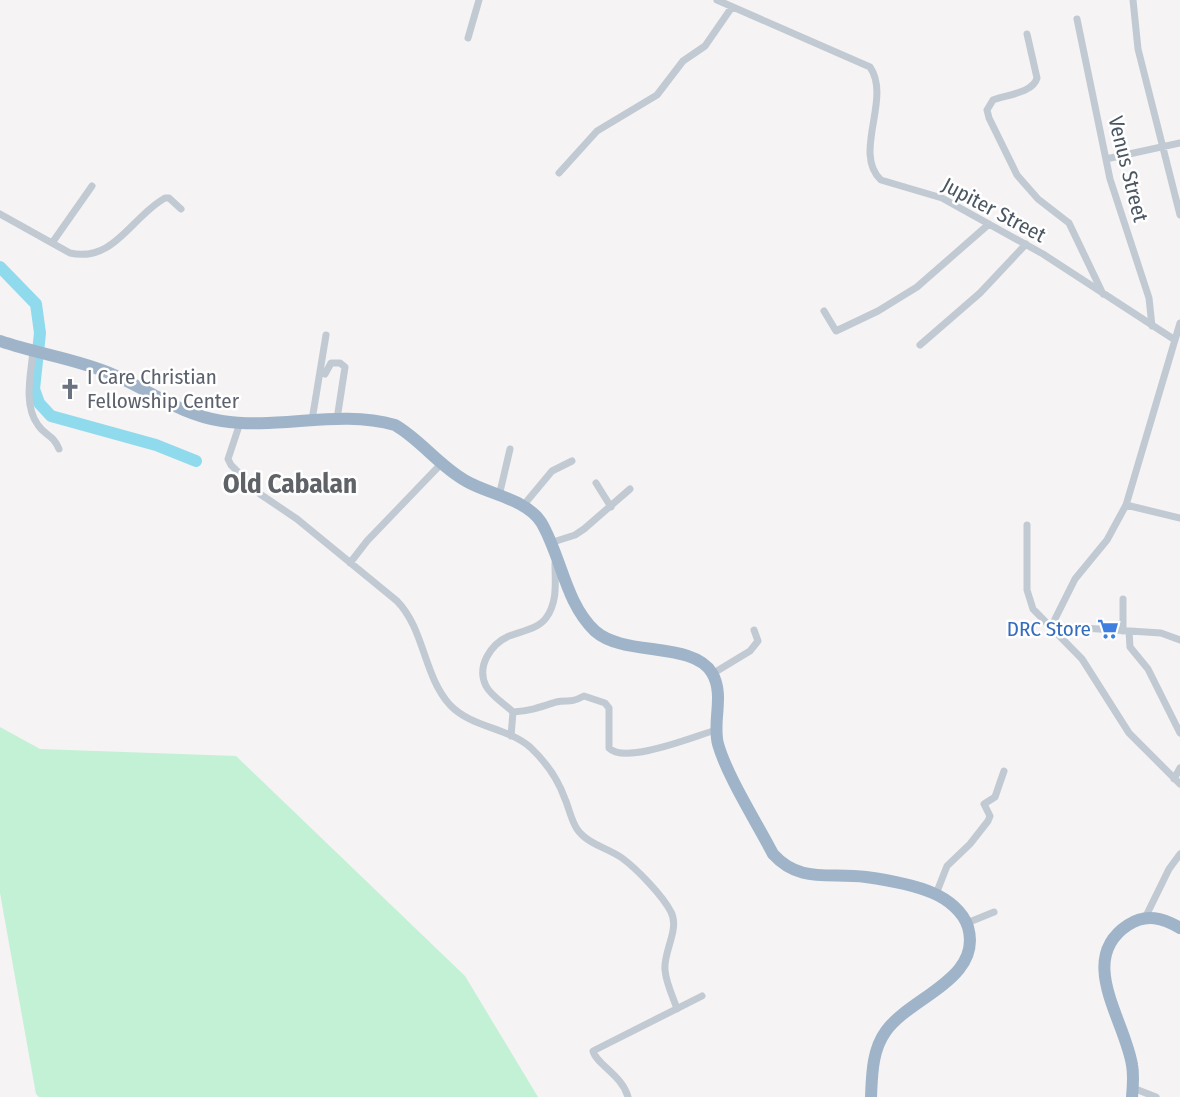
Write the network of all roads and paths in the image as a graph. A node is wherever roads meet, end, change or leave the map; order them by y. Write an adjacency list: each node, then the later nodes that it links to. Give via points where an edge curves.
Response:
1 (479, 0): 7 (street)
2 (717, 0): 4 (street, Jupiter Street)
3 (1133, 0): 9 (street, via 1138,49)
4 (732, 7): 11 (street, via 705,46 683,61 657,95 597,131); 16 (street, Jupiter Street, via 870,67 879,85 870,146 873,173 891,184 942,198)
5 (1077, 19): 10 (street, Venus Street)
6 (1027, 34): 19 (street, via 1036,84 993,100 987,110 989,118 1017,175 1038,199 1069,223)
7 (468, 38)
8 (1180, 143): 9 (street)
9 (1163, 148): 10 (street); 15 (street)
10 (1106, 159): 22 (street, Venus Street, via 1149,298)
11 (559, 173)
12 (92, 186): 17 (street)
13 (181, 209): 17 (street, via 169,198 161,200 134,221 120,239 95,255 70,253)
14 (0, 214): 17 (street)
15 (1180, 215)
16 (989, 224): 18 (street, Jupiter Street); 20 (street, via 916,287 878,311 836,331)
17 (52, 243)
18 (1026, 244): 19 (street, Jupiter Street); 26 (street, via 980,293)
19 (1103, 294): 22 (street, Jupiter Street)
20 (824, 311)
21 (1180, 323): 24 (street)
22 (1152, 326): 24 (street, Jupiter Street)
23 (326, 335): 32 (street)
24 (1175, 340): 28 (street)
25 (0, 341): 27 (highway)
26 (920, 345)
27 (34, 351): 33 (highway, via 114,375 183,411); 34 (street, via 28,390 33,412 39,427 53,436)
28 (1170, 360): 29 (street); 41 (street)
29 (1180, 363)
30 (325, 374): 31 (street, via 331,363 345,367)
31 (337, 419): 32 (highway); 37 (highway, via 395,425 408,432)
32 (312, 420): 33 (highway)
33 (240, 423): 47 (street, via 228,459 231,465 260,494)
34 (59, 449)
35 (510, 449): 40 (street)
36 (572, 461): 42 (street, via 552,471)
37 (441, 464): 40 (highway, via 465,481); 47 (street)
38 (596, 483): 43 (street)
39 (630, 489): 43 (street)
40 (499, 496): 42 (highway)
41 (1126, 505): 44 (street); 49 (street, via 1107,540 1076,579)
42 (522, 507): 46 (highway, via 541,522)
43 (611, 507): 46 (street)
44 (1180, 518)
45 (1028, 525): 49 (street, via 1027,596)
46 (552, 549): 53 (highway, via 579,609 596,631 614,642 694,659); 54 (street, via 556,593 546,618 506,638 493,648 484,664 486,686)
47 (350, 563): 57 (street, via 410,615 448,703 459,714)
48 (1123, 599): 51 (street)
49 (1051, 628): 51 (street); 60 (street, via 1082,659 1130,733)
50 (754, 630): 53 (street, via 758,641 750,651)
51 (1126, 631): 52 (street); 56 (street, via 1130,647 1148,669)
52 (1179, 638)
53 (712, 674): 55 (highway, via 718,692)
54 (513, 712): 55 (street, via 592,697 609,708 609,748 618,753 647,751); 57 (street)
55 (716, 730): 62 (highway, via 721,752 773,854 788,868 817,876 866,877 920,887)
56 (1180, 732)
57 (511, 736): 68 (street, via 528,746 550,768 577,829 585,838 622,858 671,912 673,928 665,971)
58 (1180, 768): 60 (street)
59 (1004, 771): 62 (street, via 995,797 984,804 990,816 988,821 947,866)
60 (1177, 782)
61 (1180, 854): 64 (street)
62 (936, 894): 65 (highway, via 962,914)
63 (994, 912): 65 (street)
64 (1145, 918): 66 (highway, via 1159,918); 69 (highway, via 1129,924 1112,940 1103,966 1132,1065)
65 (967, 923): 71 (highway, via 969,947 960,967 886,1031 874,1056)
66 (1180, 928)
67 (702, 996): 68 (street)
68 (677, 1009): 70 (street, via 593,1054 617,1076)
69 (1133, 1092): 72 (street)
70 (628, 1097)
71 (871, 1097)
72 (1156, 1097)

